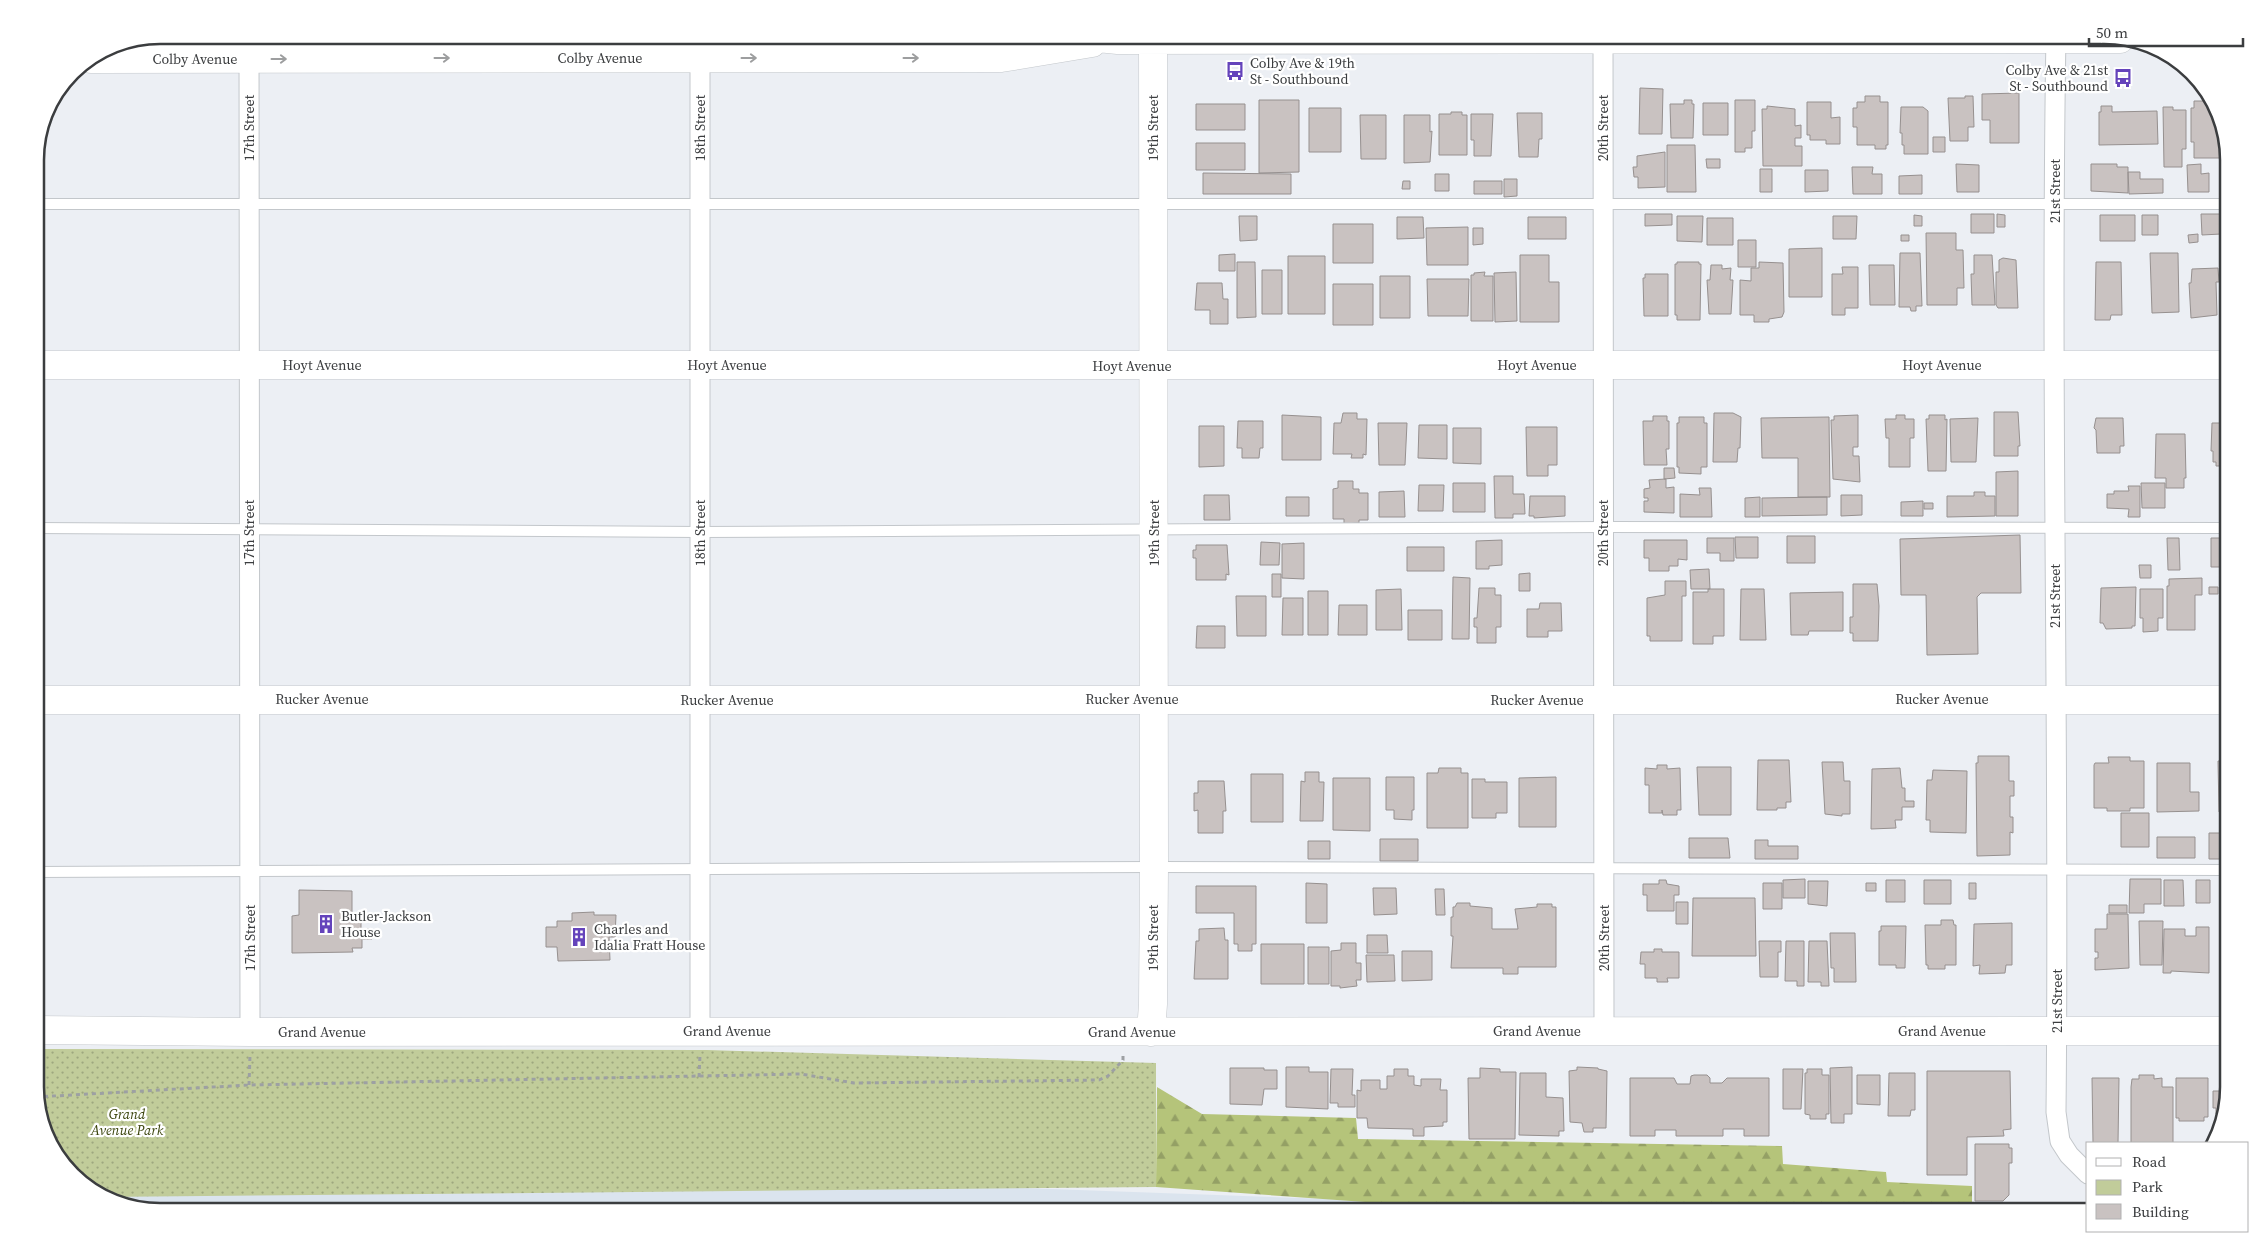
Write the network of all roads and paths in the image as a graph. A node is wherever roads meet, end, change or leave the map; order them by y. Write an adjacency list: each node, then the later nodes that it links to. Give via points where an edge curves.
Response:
1 (1084, 44): 6 (street, Colby Avenue, one-way to 1, via 1001,58)
2 (1153, 44): 14 (street, 19th Street)
3 (1603, 44): 9 (street, 20th Street)
4 (2056, 44): 10 (street, 21st Street)
5 (249, 47): 6 (street, Colby Avenue, one-way to 6); 7 (street, Colby Avenue); 8 (street, 17th Street)
6 (700, 47): 12 (street, 18th Street)
7 (104, 58)
8 (249, 202): 11 (lane); 12 (lane); 17 (street, 17th Street)
9 (1603, 203): 10 (lane); 14 (lane); 18 (street, 20th Street)
10 (2055, 203): 13 (lane); 21 (street, 21st Street)
11 (44, 204)
12 (700, 204): 14 (lane); 15 (street, 18th Street)
13 (2220, 204)
14 (1153, 205): 20 (street, 19th Street)
15 (700, 364): 17 (street, Hoyt Avenue); 20 (street, Hoyt Avenue); 28 (street, 18th Street)
16 (44, 365): 17 (street, Hoyt Avenue)
17 (249, 365): 27 (street, 17th Street)
18 (1603, 365): 20 (street, Hoyt Avenue); 21 (street, Hoyt Avenue); 22 (street, 20th Street)
19 (2220, 365): 21 (street, Hoyt Avenue)
20 (1154, 366): 25 (street, 19th Street)
21 (2055, 366): 26 (street, 21st Street)
22 (1603, 527): 25 (lane); 26 (lane); 34 (street, 20th Street)
23 (44, 528): 27 (lane)
24 (2220, 528): 26 (lane)
25 (1154, 529): 28 (lane); 30 (street, 19th Street)
26 (2055, 529): 31 (street, 21st Street)
27 (250, 530): 28 (lane); 29 (street, 17th Street)
28 (700, 532): 33 (street, 18th Street)
29 (249, 699): 32 (street, Rucker Avenue); 33 (street, Rucker Avenue); 42 (street, 17th Street)
30 (1154, 699): 33 (street, Rucker Avenue); 34 (street, Rucker Avenue); 36 (street, 19th Street)
31 (2055, 699): 34 (street, Rucker Avenue); 35 (street, Rucker Avenue); 39 (street, 21st Street)
32 (44, 700)
33 (699, 700): 37 (street, 18th Street)
34 (1602, 700): 38 (street, 20th Street)
35 (2220, 700)
36 (1154, 867): 37 (lane); 38 (lane); 50 (street, 19th Street)
37 (700, 868): 42 (lane); 44 (street, 18th Street)
38 (1603, 869): 39 (lane); 45 (street, 20th Street)
39 (2058, 869): 40 (lane); 46 (street, 21st Street)
40 (2220, 870)
41 (44, 872): 42 (lane)
42 (250, 872): 48 (street, 17th Street)
43 (44, 1030): 48 (street, Grand Avenue)
44 (700, 1031): 48 (street, Grand Avenue); 49 (street, Grand Avenue)
45 (1604, 1031): 46 (street, Grand Avenue); 50 (street, Grand Avenue)
46 (2057, 1031): 47 (street, Grand Avenue); 53 (street, 21st Street, via 2056,1112 2060,1141)
47 (2220, 1031)
48 (250, 1032): 51 (path)
49 (1122, 1032): 50 (street, Grand Avenue); 51 (path, via 1123,1060 1108,1076 1099,1080 854,1083 801,1074)
50 (1151, 1032)
51 (249, 1085): 52 (path)
52 (44, 1097)
53 (2086, 1172)

